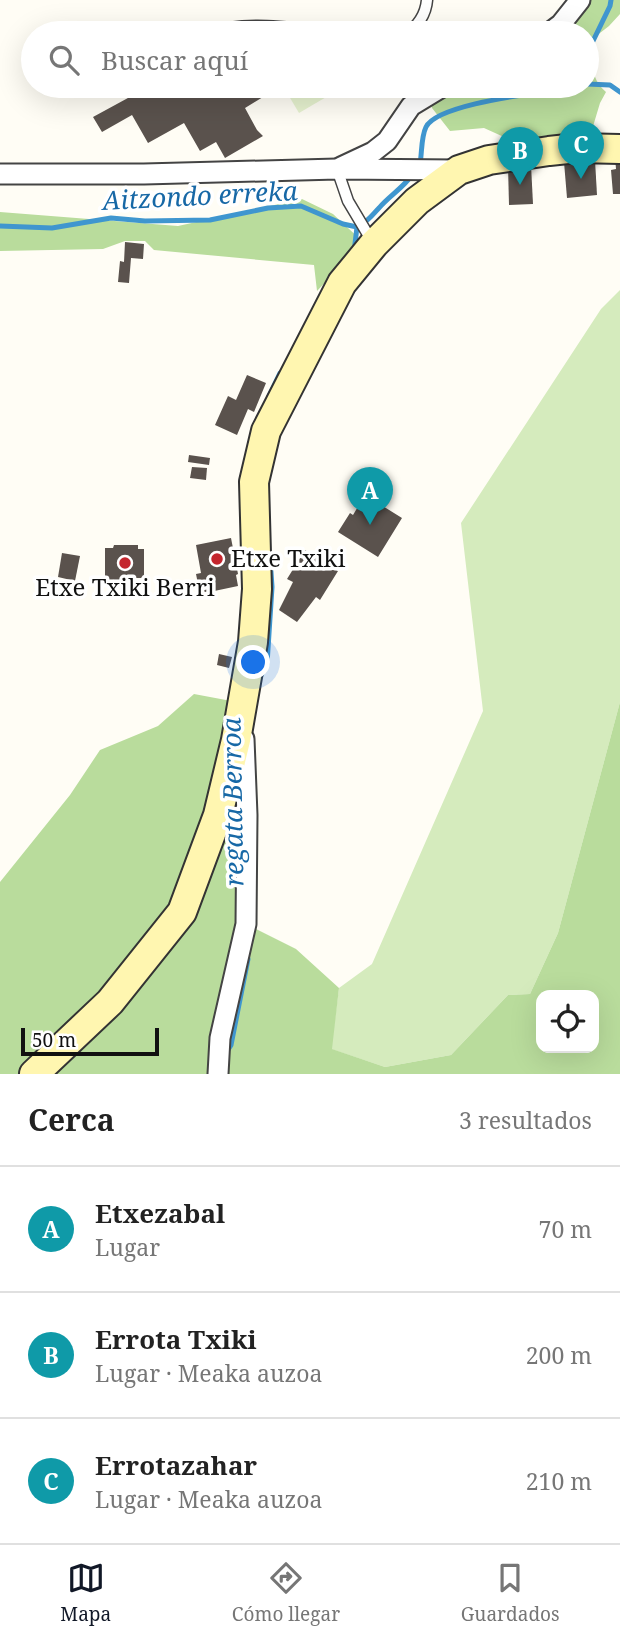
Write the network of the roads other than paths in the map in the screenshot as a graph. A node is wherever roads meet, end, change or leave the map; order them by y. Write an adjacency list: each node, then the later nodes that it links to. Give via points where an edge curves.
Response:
1 (427, 0): 3 (lane)
2 (580, 0): 4 (street)
3 (419, 21)
4 (563, 21)
5 (424, 98): 7 (street, via 411,106 387,141)
6 (620, 149): 8 (street, via 549,151 489,160)
7 (337, 169): 8 (street); 9 (street); 10 (lane, via 348,201)
8 (459, 170): 10 (street)
9 (0, 174)
10 (369, 236): 11 (street, via 266,431 254,482 257,589)
11 (242, 703): 12 (street, via 246,924 220,1038); 13 (street, via 218,815 182,912 110,1003)
12 (218, 1073)
13 (34, 1074)

